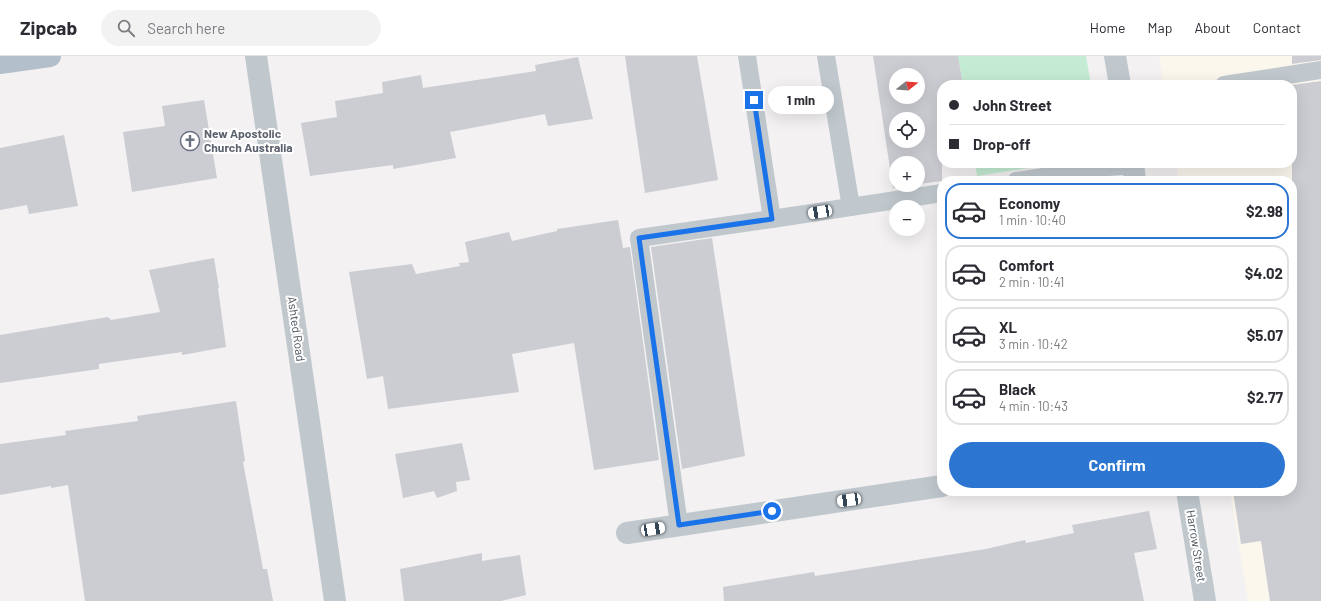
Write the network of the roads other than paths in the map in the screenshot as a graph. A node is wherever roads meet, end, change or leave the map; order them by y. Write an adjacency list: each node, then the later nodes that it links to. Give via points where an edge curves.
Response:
1 (50, 56): 6 (main road)
2 (256, 56): 21 (street, Ashted Road)
3 (746, 56): 16 (lane)
4 (826, 56): 15 (lane)
5 (1115, 56): 8 (street)
6 (0, 63)
7 (1321, 70): 9 (lane)
8 (1119, 80)
9 (1256, 80)
10 (1096, 168): 13 (lane)
11 (1121, 168): 12 (lane)
12 (1134, 170)
13 (1047, 176)
14 (937, 194): 15 (lane)
15 (851, 207): 16 (lane)
16 (772, 219): 19 (lane, via 639,238)
17 (937, 487): 19 (street)
18 (1188, 496): 22 (street, Harrow Street)
19 (679, 525): 20 (street)
20 (627, 533)
21 (335, 601)
22 (1205, 601)

